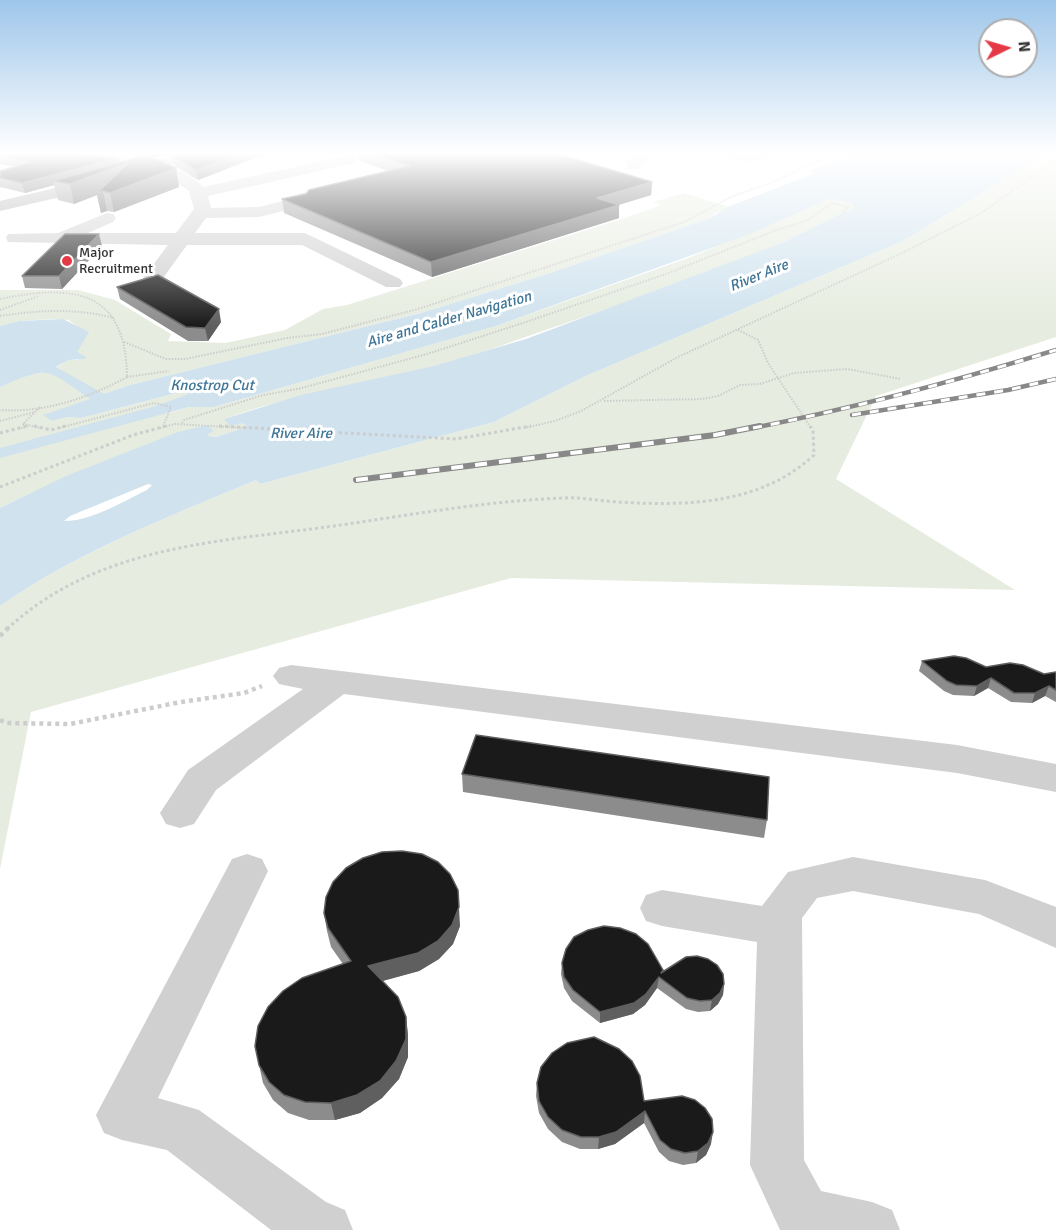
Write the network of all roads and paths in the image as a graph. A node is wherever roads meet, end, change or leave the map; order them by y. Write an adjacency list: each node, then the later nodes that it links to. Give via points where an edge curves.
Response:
1 (261, 211): 5 (street)
2 (704, 211): 18 (path, via 684,222 502,283 322,334 185,359 166,359)
3 (820, 211): 28 (path, via 808,220 666,274 427,354 263,395)
4 (983, 211): 17 (path)
5 (200, 213): 9 (street)
6 (107, 218): 8 (street)
7 (15, 238): 8 (street)
8 (62, 239): 9 (street)
9 (181, 239): 10 (street); 11 (street, via 305,239)
10 (154, 276)
11 (393, 283)
12 (45, 294): 13 (path); 14 (path); 16 (path, via 90,299)
13 (0, 298)
14 (0, 310)
15 (0, 316): 16 (path, via 50,311)
16 (115, 318): 18 (path)
17 (737, 329): 21 (path, via 758,340); 23 (path)
18 (124, 342): 20 (path)
19 (169, 371): 20 (path)
20 (127, 377): 24 (path, via 78,398)
21 (778, 378): 22 (path, via 847,369); 23 (path, via 740,385 702,399); 33 (path, via 813,431 814,455 801,470 750,493 689,504 567,498 518,501 147,555 80,578 25,611)
22 (901, 380)
23 (598, 402): 28 (path, via 555,421 477,438)
24 (41, 407): 25 (path); 26 (path)
25 (0, 410)
26 (36, 412): 27 (path); 29 (path, via 22,424)
27 (0, 421)
28 (181, 424): 30 (path)
29 (29, 425): 30 (path, via 51,430 154,403 171,406); 31 (path)
30 (163, 426): 32 (path)
31 (0, 433)
32 (0, 487)
33 (0, 636)
34 (291, 676): 35 (street); 36 (path, via 244,693 70,724)
35 (337, 682): 37 (street, via 957,759); 38 (street, via 202,780)
36 (0, 720)
37 (1056, 778)
38 (180, 813)
39 (248, 871): 44 (street, via 122,1115 180,1128 314,1227)
40 (662, 908): 41 (street)
41 (780, 927): 42 (street, via 780,914 803,884 853,874 985,898); 43 (street, via 777,1165)
42 (1056, 929)
43 (806, 1223): 45 (street)
44 (325, 1230)
45 (872, 1230)

